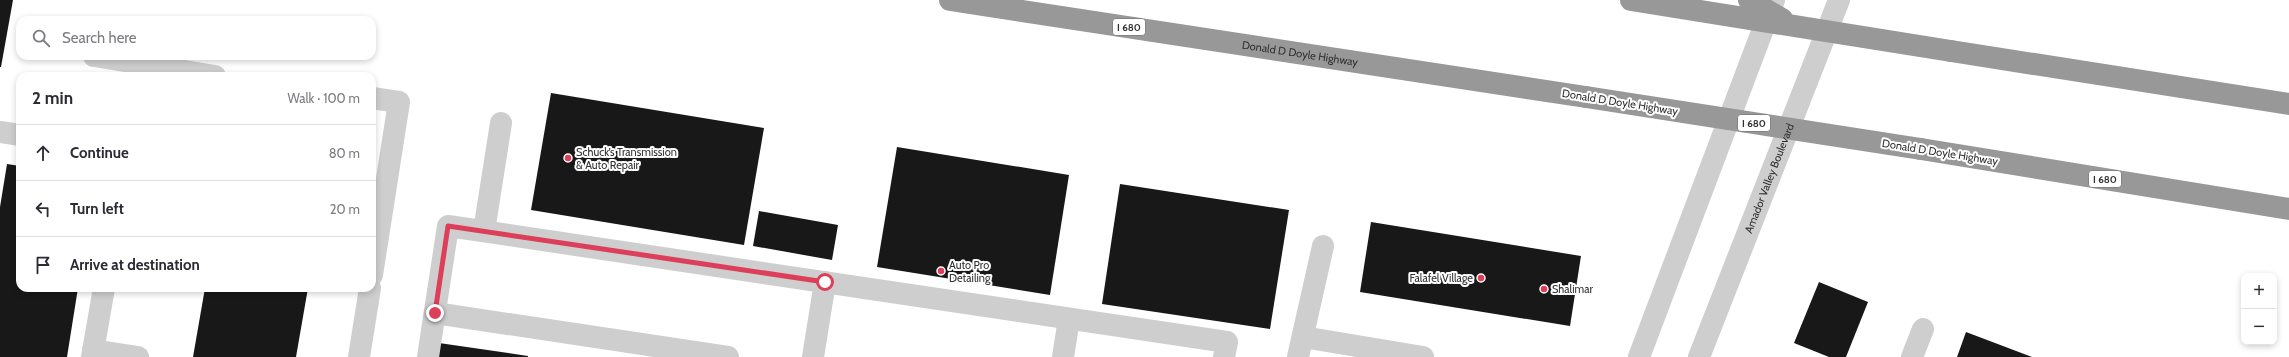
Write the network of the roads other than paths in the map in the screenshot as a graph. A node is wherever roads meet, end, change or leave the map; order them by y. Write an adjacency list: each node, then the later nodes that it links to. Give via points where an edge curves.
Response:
1 (950, 0): 15 (highway, Donald D Doyle Highway / I 680, bridge, via 1922,149)
2 (1631, 0): 6 (highway, bridge)
3 (1749, 0): 6 (highway, bridge)
4 (1774, 0): 35 (street)
5 (1839, 0): 36 (street, Amador Valley Boulevard)
6 (1794, 26): 11 (highway, bridge)
7 (107, 60): 8 (street)
8 (140, 70): 9 (street)
9 (165, 72)
10 (376, 99): 18 (street, via 399,102)
11 (2289, 104)
12 (501, 123): 16 (street)
13 (0, 132): 14 (street)
14 (16, 134)
15 (2289, 209)
16 (484, 231): 19 (street); 22 (street, via 448,226)
17 (1323, 246): 25 (street)
18 (376, 249)
19 (825, 282): 23 (street); 31 (street)
20 (103, 292): 26 (street)
21 (369, 292): 28 (street)
22 (435, 313): 29 (street); 30 (street)
23 (1069, 319): 32 (street); 33 (street, via 1226,342)
24 (1923, 329): 37 (street)
25 (1300, 347): 34 (street)
26 (93, 353): 27 (street)
27 (138, 357)
28 (359, 357)
29 (428, 357)
30 (728, 357)
31 (813, 357)
32 (1063, 357)
33 (1224, 357)
34 (1423, 357)
35 (1639, 357)
36 (1699, 357)
37 (1912, 357)

